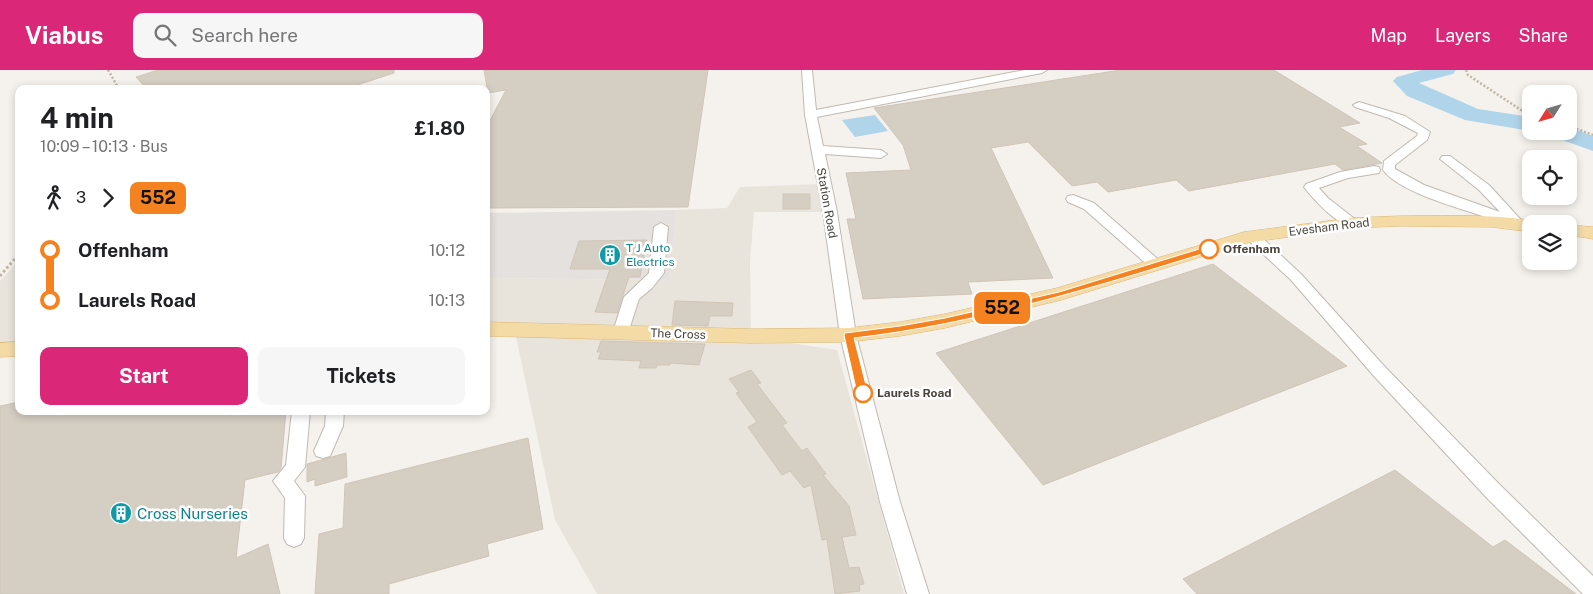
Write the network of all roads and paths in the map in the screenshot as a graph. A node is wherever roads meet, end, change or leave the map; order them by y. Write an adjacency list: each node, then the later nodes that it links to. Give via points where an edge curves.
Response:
1 (108, 70): 5 (path)
2 (807, 70): 8 (street, Station Road)
3 (1042, 70): 8 (street)
4 (1466, 70): 7 (path, via 1468,75)
5 (117, 85)
6 (1360, 105): 18 (street, via 1399,118 1424,132 1419,140 1389,164 1389,170 1397,176 1439,197)
7 (1522, 110)
8 (811, 115): 11 (street, Station Road)
9 (1578, 129): 10 (path)
10 (1593, 135)
11 (818, 150): 12 (street); 29 (street, Station Road)
12 (881, 154)
13 (1446, 160): 17 (street, via 1489,190)
14 (1374, 170): 16 (street, via 1345,174 1311,187)
15 (1073, 199): 25 (lane, via 1089,206)
16 (1351, 223): 19 (main road, Evesham Road, via 1401,221); 23 (main road, Evesham Road)
17 (1522, 223)
18 (1522, 224)
19 (1522, 225)
20 (661, 227): 28 (street, via 656,272 647,285 632,297)
21 (1577, 231): 22 (main road)
22 (1593, 233)
23 (1253, 237): 25 (main road, Evesham Road); 36 (street, via 1296,277 1432,428)
24 (15, 259): 26 (path)
25 (1156, 264): 29 (main road, Evesham Road, via 1060,294 945,321)
26 (0, 276)
27 (497, 329): 28 (main road, The Cross)
28 (621, 332): 29 (main road, The Cross)
29 (848, 335): 37 (street, via 890,502)
30 (15, 349): 31 (main road)
31 (0, 350)
32 (301, 415): 35 (street, via 295,467 283,482 295,496)
33 (335, 415): 34 (street, via 334,426)
34 (323, 451)
35 (294, 538)
36 (1593, 590)
37 (918, 594)

